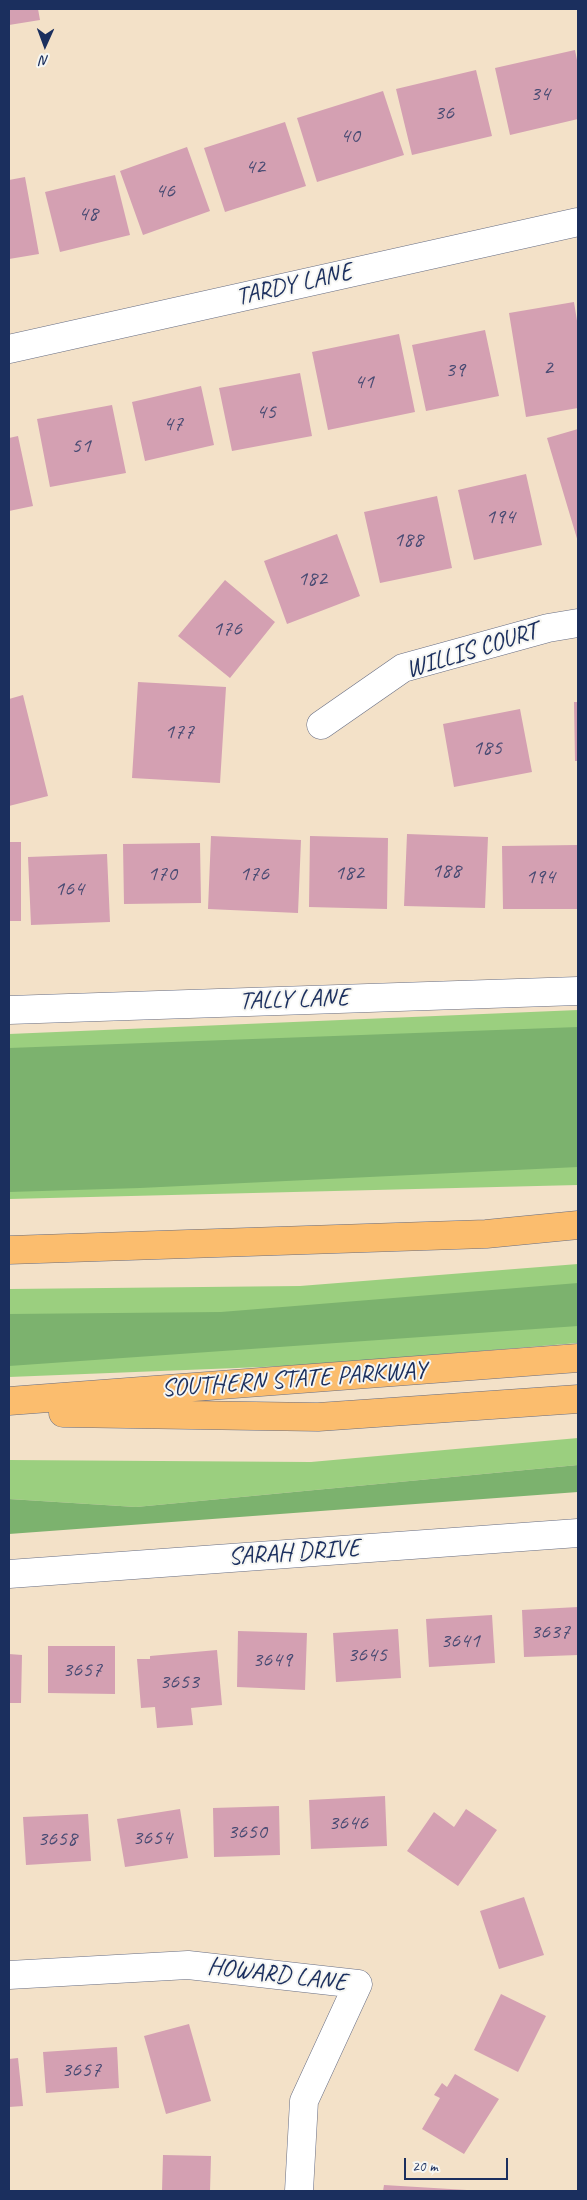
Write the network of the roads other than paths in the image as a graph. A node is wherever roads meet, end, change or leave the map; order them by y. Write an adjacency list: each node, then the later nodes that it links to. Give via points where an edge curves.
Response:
1 (578, 222): 2 (street, TARDY LANE)
2 (9, 349)
3 (578, 623): 4 (street, WILLIS COURT, via 548,628 403,668)
4 (321, 725)
5 (578, 991): 6 (street, TALLY LANE)
6 (9, 1010)
7 (578, 1225): 8 (highway, via 486,1234)
8 (9, 1250)
9 (578, 1358): 11 (highway, SOUTHERN STATE PARKWAY)
10 (578, 1399): 12 (highway, via 318,1416)
11 (9, 1401)
12 (9, 1412)
13 (578, 1533): 14 (street, SARAH DRIVE)
14 (9, 1574)
15 (9, 1975): 16 (street, HOWARD LANE, via 188,1964 358,1984 304,2101)
16 (299, 2191)

